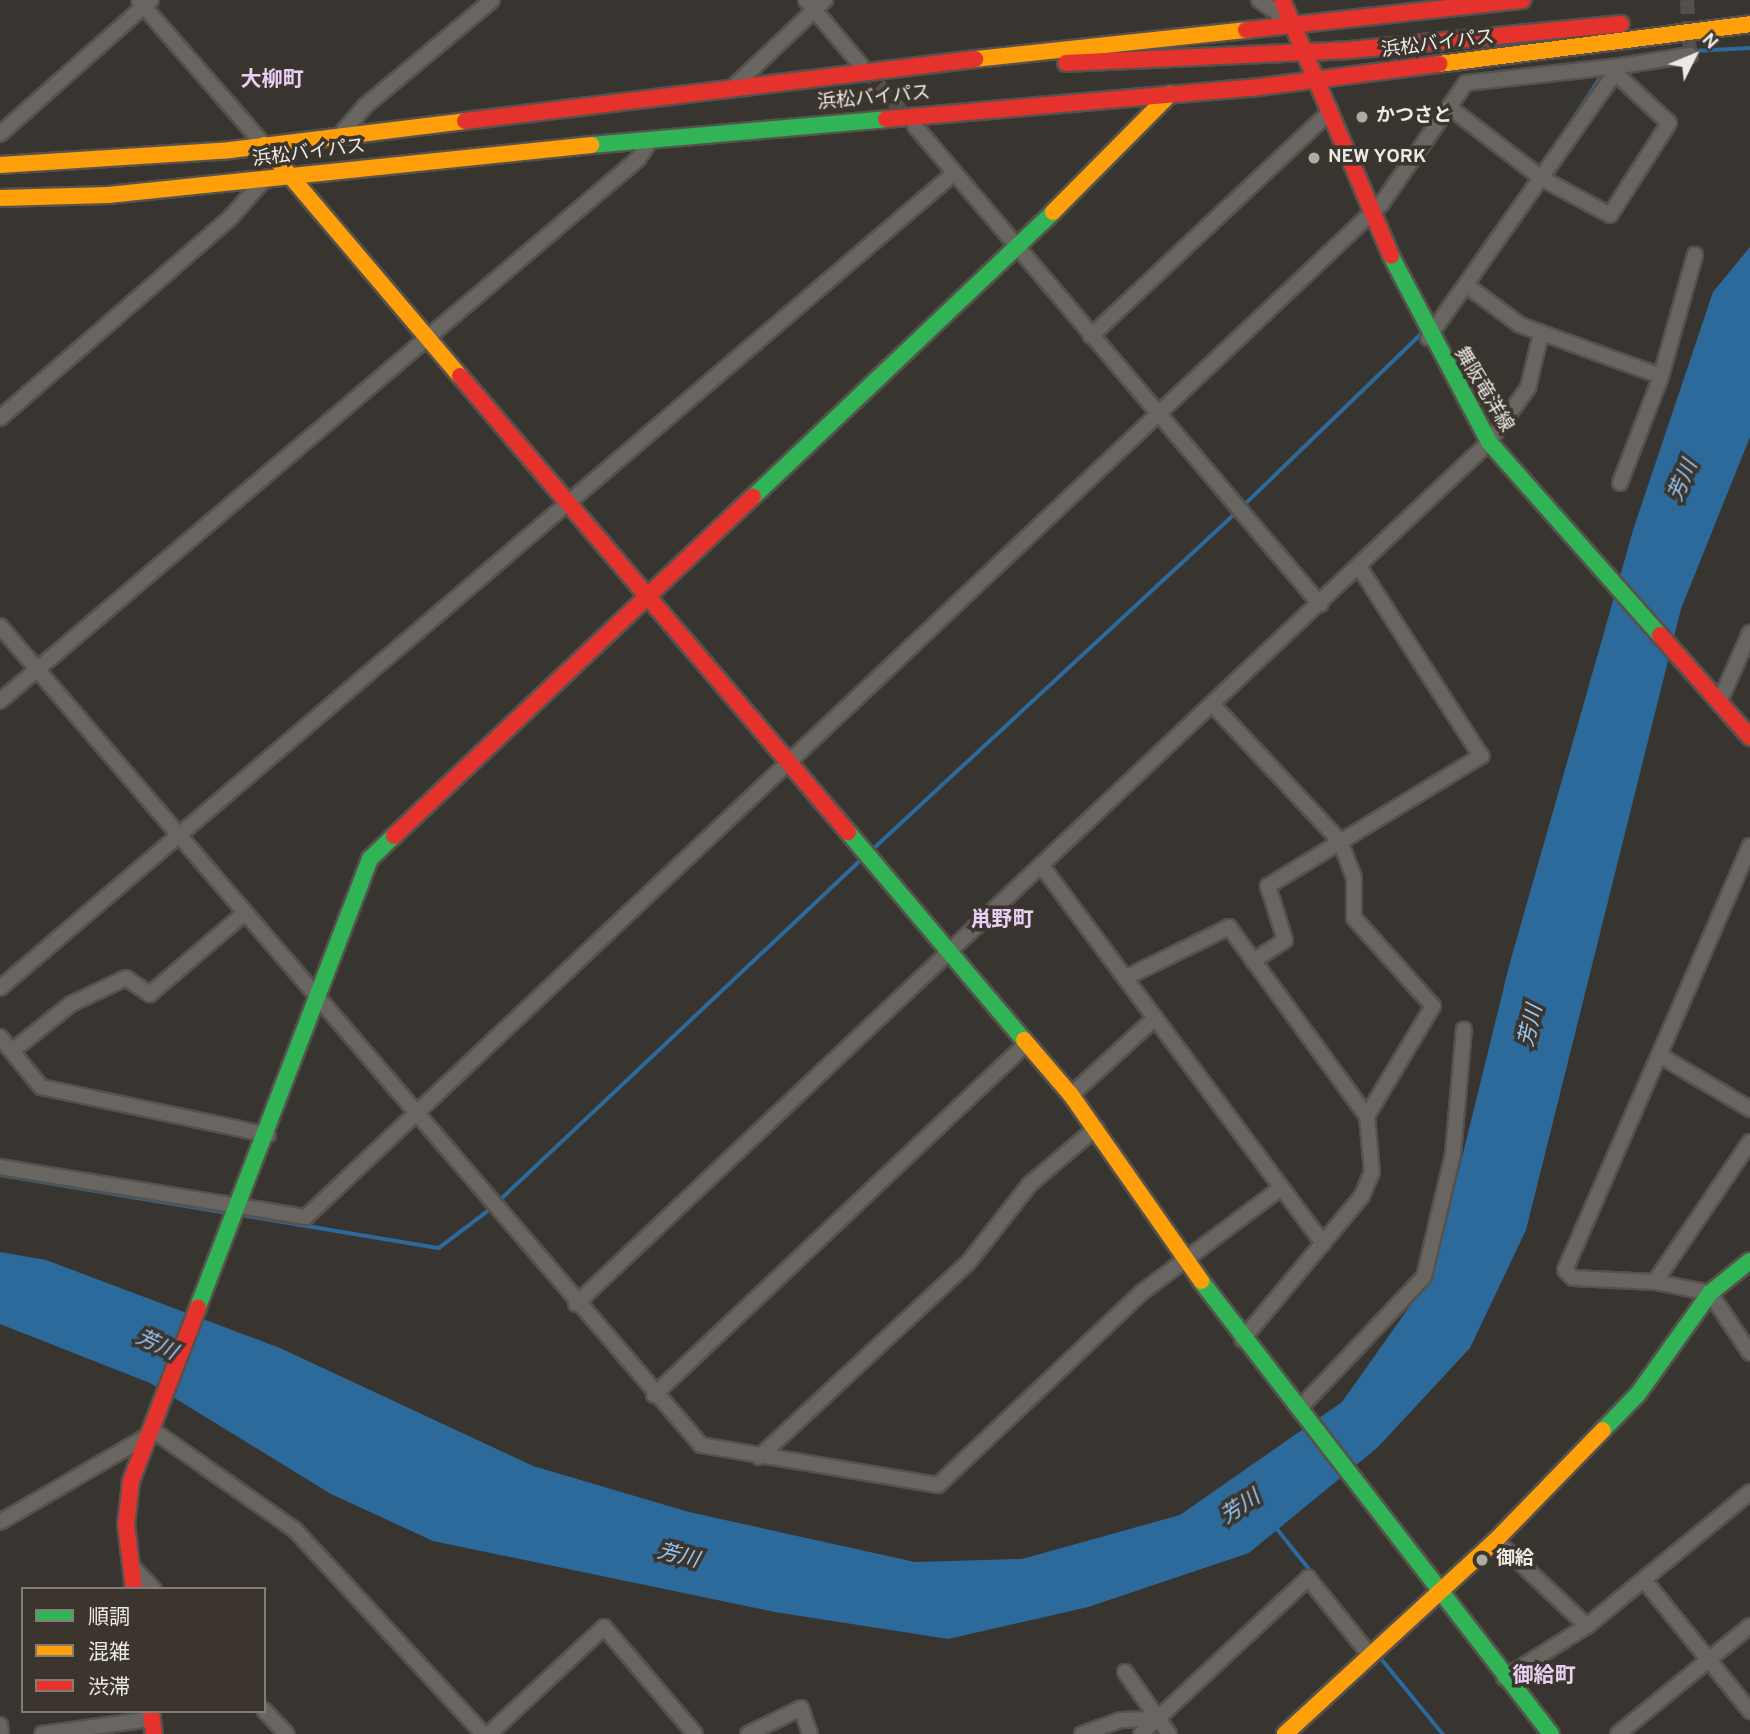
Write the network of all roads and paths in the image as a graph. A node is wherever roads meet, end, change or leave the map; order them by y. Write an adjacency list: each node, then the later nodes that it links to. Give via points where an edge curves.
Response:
1 (492, 0): 24 (street, via 365,106)
2 (1259, 0): 10 (street)
3 (1282, 0): 10 (main road, 舞阪竜洋線)
4 (1522, 0): 9 (main road, 浜松バイパス)
5 (144, 2): 23 (street); 26 (street)
6 (815, 3): 15 (street); 18 (street)
7 (1305, 3): 9 (main road)
8 (1750, 13): 12 (main road)
9 (1321, 20): 10 (main road, 浜松バイパス)
10 (1293, 22): 12 (main road, 舞阪竜洋線); 13 (main road, 浜松バイパス)
11 (1750, 24): 17 (main road, 浜松バイパス)
12 (1306, 51): 13 (main road, via 1154,62 1050,62); 17 (main road, 舞阪竜洋線)
13 (1006, 55): 18 (main road, 浜松バイパス)
14 (1690, 55): 16 (street)
15 (861, 65)
16 (1617, 69): 20 (street, via 1466,83); 30 (street); 30 (street, via 1669,123 1617,209 1603,215)
17 (1318, 78): 19 (main road, 浜松バイパス); 21 (main road, 舞阪竜洋線)
18 (733, 87): 24 (main road, 浜松バイパス)
19 (1170, 94): 25 (main road, 浜松バイパス); 34 (main road)
20 (1449, 107): 30 (street); 33 (street)
21 (1331, 111): 33 (main road, 舞阪竜洋線); 38 (street)
22 (915, 126): 28 (street)
23 (0, 134)
24 (338, 137): 26 (main road, 浜松バイパス)
25 (652, 139): 29 (main road, 浜松バイパス); 39 (street, via 638,159)
26 (264, 145): 27 (main road, 浜松バイパス, via 124,161); 29 (main road)
27 (0, 165)
28 (953, 174): 34 (street); 46 (street)
29 (290, 176): 31 (main road, 浜松バイパス); 39 (main road)
30 (1543, 179): 36 (street)
31 (264, 180): 32 (main road, 浜松バイパス); 43 (street, via 231,218)
32 (0, 198)
33 (1372, 212): 40 (main road, 舞阪竜洋線); 42 (street)
34 (1017, 248): 38 (street); 48 (main road)
35 (1695, 255): 41 (street)
36 (1466, 285): 37 (street, via 1499,312); 40 (street)
37 (1541, 333): 41 (street); 44 (street, via 1528,388)
38 (1091, 336): 42 (street)
39 (427, 338): 46 (main road); 52 (street)
40 (1428, 338): 44 (main road, 舞阪竜洋線)
41 (1661, 376): 45 (street)
42 (1159, 415): 49 (street); 57 (street)
43 (0, 418)
44 (1489, 442): 47 (street); 54 (main road, 舞阪竜洋線)
45 (1620, 483)
46 (568, 504): 48 (main road); 58 (street)
47 (1359, 567): 49 (street); 59 (street, via 1481,756)
48 (645, 596): 57 (main road); 67 (main road, via 370,859)
49 (1320, 604): 55 (street)
50 (0, 626): 52 (street)
51 (1750, 633): 54 (street)
52 (37, 670): 53 (street); 58 (street)
53 (0, 701)
54 (1719, 704): 56 (main road, 舞阪竜洋線)
55 (1213, 705): 59 (street); 61 (street)
56 (1750, 737)
57 (789, 766): 63 (main road); 76 (street)
58 (180, 836): 62 (street); 66 (street)
59 (1340, 841): 64 (street, via 1268,886 1285,940); 77 (street, via 1354,877 1354,918 1433,1006)
60 (1750, 846): 73 (street)
61 (1041, 865): 63 (street); 65 (street)
62 (245, 914): 67 (street); 72 (street, via 150,994 126,978 71,1004)
63 (950, 952): 71 (main road); 89 (street)
64 (1253, 961): 65 (street, via 1229,927); 77 (street)
65 (1125, 978): 68 (street)
66 (0, 988)
67 (316, 996): 76 (street); 79 (main road)
68 (1155, 1018): 74 (street); 82 (street)
69 (1464, 1029): 93 (street, via 1453,1154 1424,1277)
70 (0, 1037): 72 (street)
71 (1027, 1043): 74 (main road); 92 (street)
72 (12, 1051): 79 (street, via 41,1087)
73 (1659, 1055): 75 (street); 87 (street, via 1565,1270 1573,1278)
74 (1071, 1095): 78 (main road)
75 (1750, 1109)
76 (418, 1115): 83 (street, via 306,1217); 89 (street)
77 (1367, 1116): 84 (street, via 1372,1172 1362,1196)
78 (1096, 1128): 85 (main road); 95 (street, via 1030,1184 968,1263)
79 (268, 1136): 83 (main road)
80 (1750, 1142): 87 (street)
81 (0, 1167): 83 (street)
82 (1281, 1188): 84 (street); 85 (street)
83 (239, 1210): 94 (main road)
84 (1323, 1244): 90 (street)
85 (1191, 1259): 90 (main road); 95 (street, via 1141,1293 937,1485)
86 (1750, 1261): 88 (main road)
87 (1655, 1282): 88 (street)
88 (1710, 1293): 91 (street); 98 (main road, via 1638,1394)
89 (576, 1304): 92 (street)
90 (1242, 1340): 93 (main road)
91 (1750, 1353)
92 (653, 1395): 95 (street, via 701,1445)
93 (1303, 1414): 103 (main road)
94 (150, 1432): 97 (street); 99 (main road, via 131,1481); 118 (street, via 295,1530)
95 (760, 1457)
96 (1750, 1492): 100 (street)
97 (0, 1522)
98 (1496, 1540): 103 (main road); 104 (street)
99 (130, 1564): 101 (main road); 102 (street)
100 (1644, 1580): 104 (street); 107 (street)
101 (134, 1587)
102 (151, 1587)
103 (1436, 1593): 106 (main road); 109 (main road)
104 (1587, 1626): 109 (street)
105 (1750, 1626): 107 (street)
106 (1369, 1654): 112 (street, via 1308,1578); 126 (main road)
107 (1708, 1661): 110 (street); 128 (street)
108 (1125, 1672): 112 (street)
109 (1504, 1678): 127 (main road)
110 (1750, 1711)
111 (266, 1712): 117 (street)
112 (1157, 1719): 123 (street, via 1121,1720); 124 (street); 125 (street)
113 (152, 1721): 116 (street)
114 (0, 1725): 115 (street)
115 (1, 1734)
116 (41, 1734)
117 (286, 1734)
118 (483, 1734)
119 (489, 1734): 120 (street, via 604,1627)
120 (695, 1734)
121 (748, 1734): 122 (street, via 801,1708)
122 (810, 1734)
123 (1082, 1734)
124 (1141, 1734)
125 (1170, 1734)
126 (1284, 1734)
127 (1551, 1734)
128 (1618, 1734)

